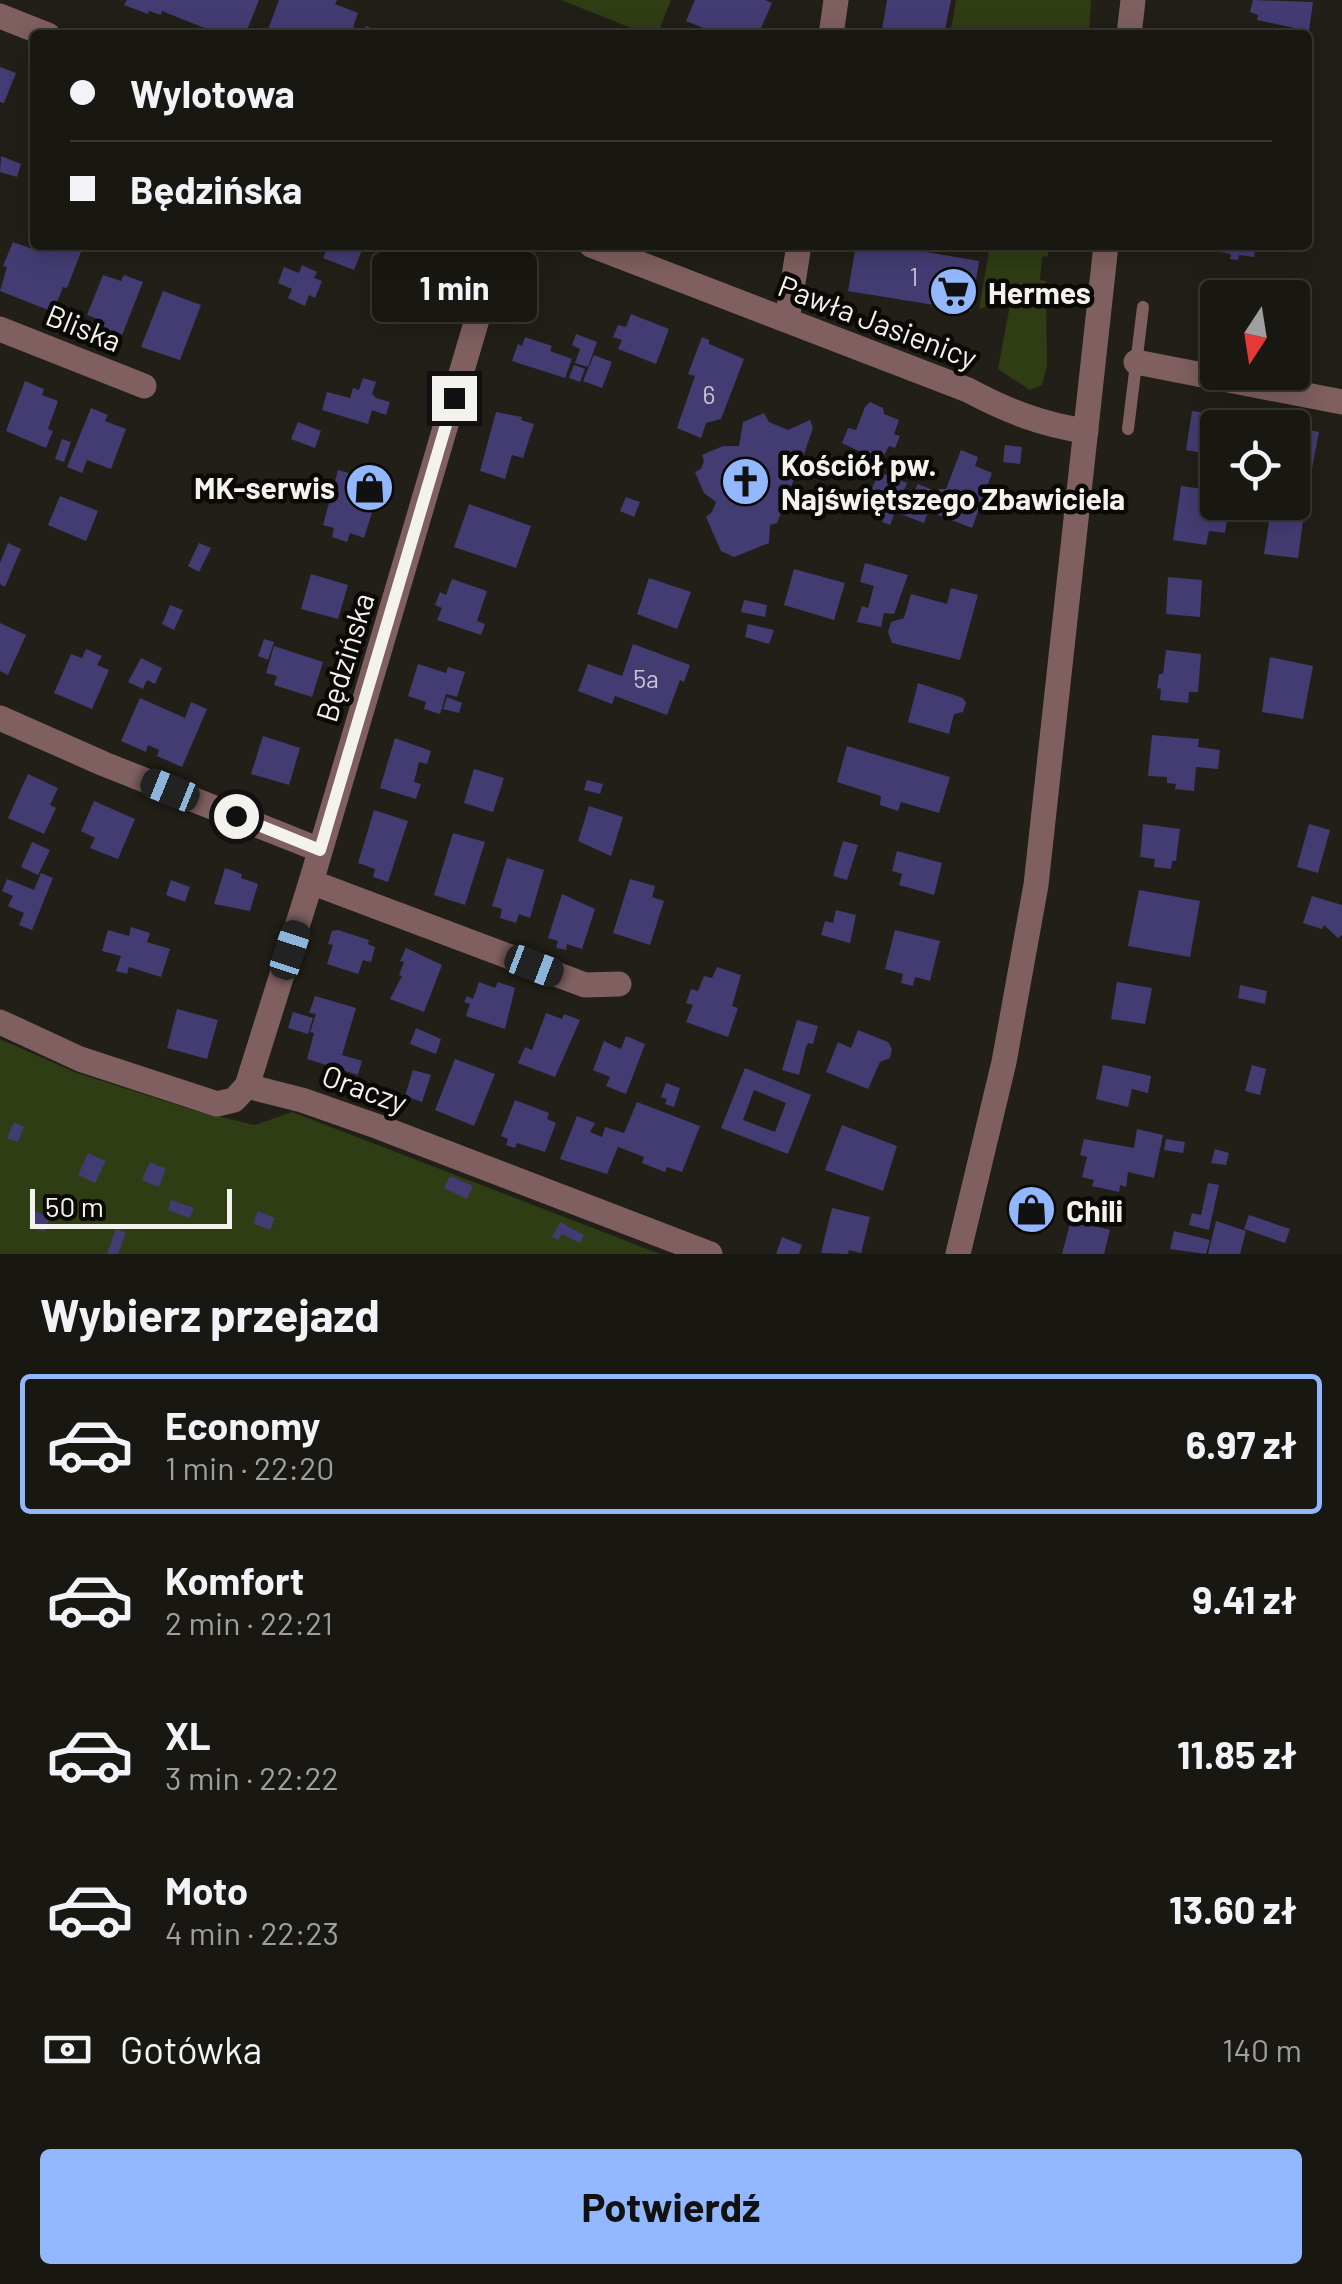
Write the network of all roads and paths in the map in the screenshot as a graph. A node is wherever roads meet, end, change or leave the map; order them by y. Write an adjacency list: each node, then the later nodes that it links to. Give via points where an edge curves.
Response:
1 (836, 0): 5 (street)
2 (1133, 0): 6 (street)
3 (0, 16): 4 (street)
4 (35, 30)
5 (832, 30)
6 (1130, 30)
7 (497, 250): 20 (street, Będzińska)
8 (605, 250): 12 (street, Pawła Jasienicy)
9 (798, 250): 12 (street)
10 (1105, 250): 18 (street)
11 (1143, 306): 14 (lane)
12 (787, 320): 18 (street, Pawła Jasienicy, via 1004,409)
13 (0, 329): 15 (street, Bliska)
14 (1136, 362): 16 (street); 17 (lane)
15 (144, 386)
16 (1342, 402)
17 (1128, 429)
18 (1086, 430): 26 (street, via 1036,885 1004,1062)
19 (0, 718): 20 (street)
20 (320, 850): 21 (street, Będzińska)
21 (311, 882): 22 (street, via 585,985); 24 (street, Będzińska)
22 (619, 984)
23 (0, 1022): 24 (street, via 80,1059 217,1104 234,1100)
24 (247, 1086): 25 (street, Oraczy, via 302,1100)
25 (710, 1254)
26 (958, 1254)

